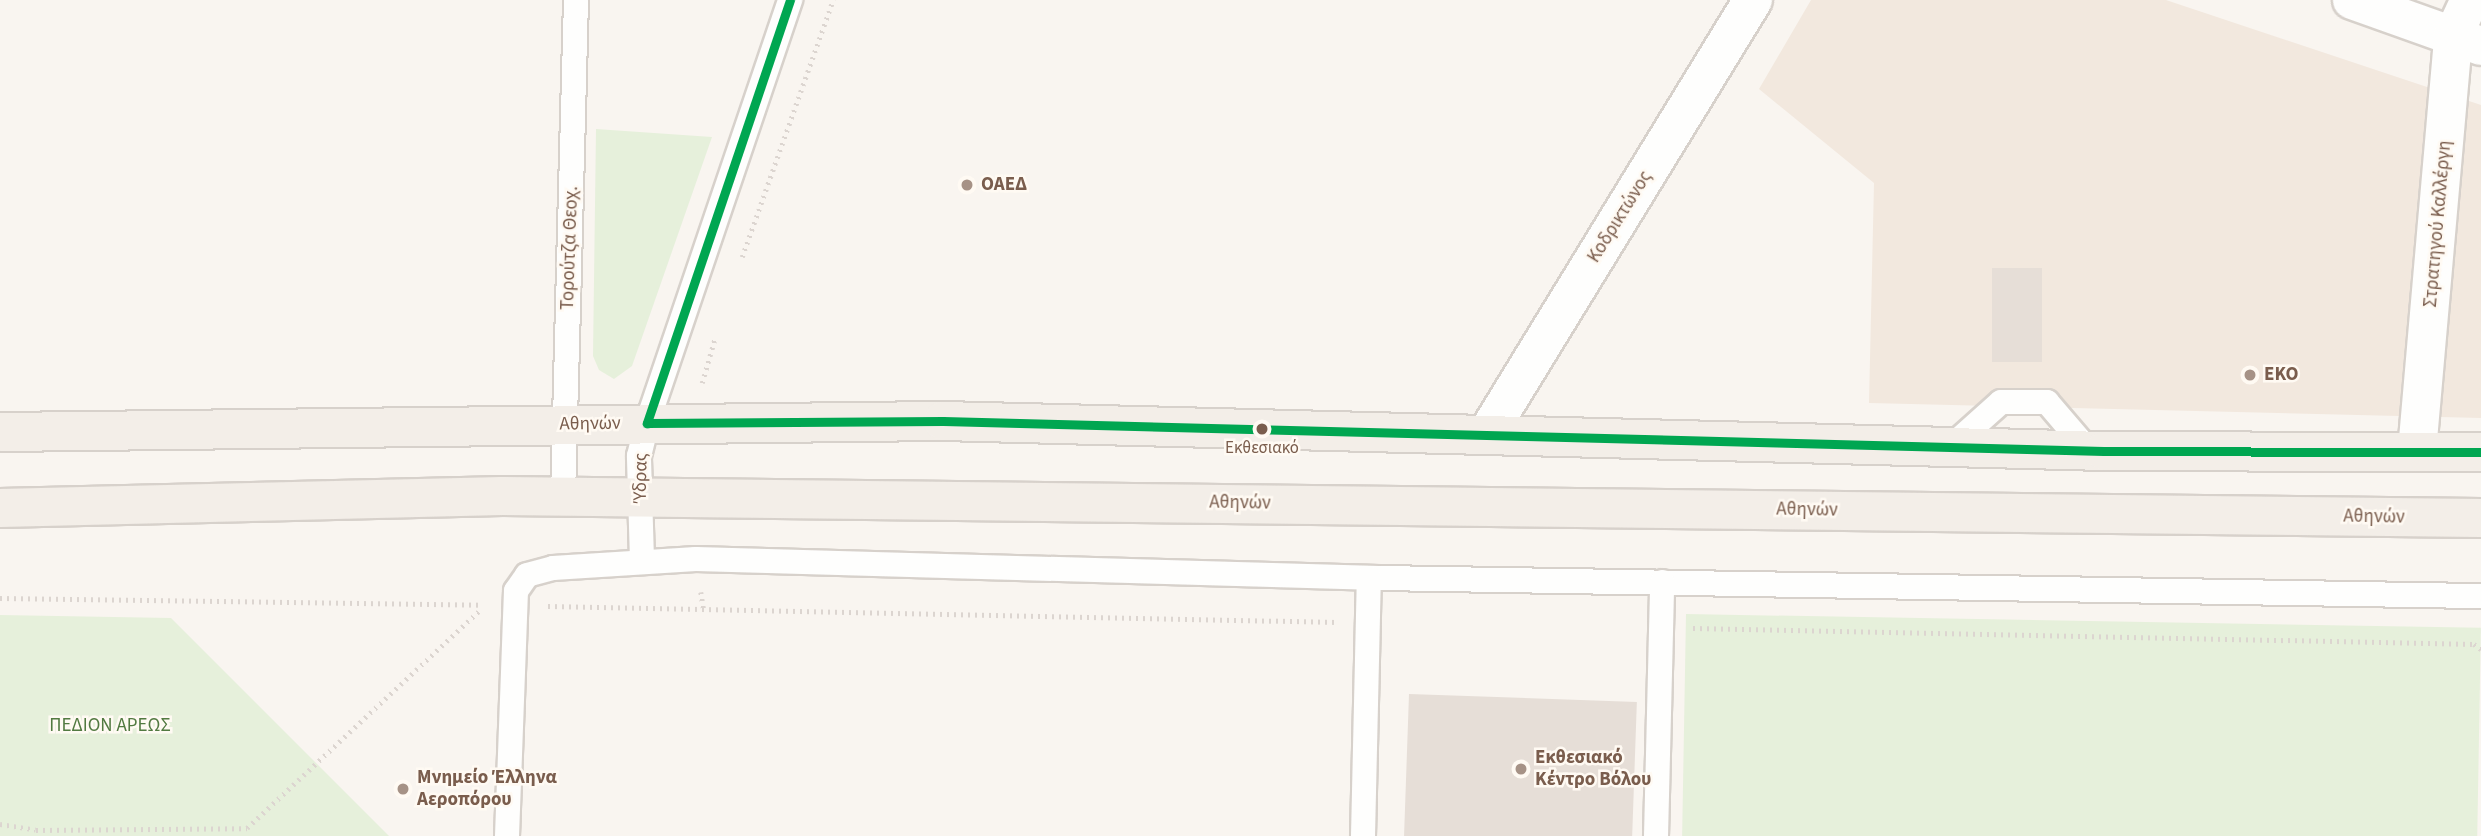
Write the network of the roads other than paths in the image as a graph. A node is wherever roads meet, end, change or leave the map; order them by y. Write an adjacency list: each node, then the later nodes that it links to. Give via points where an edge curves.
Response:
1 (576, 0): 8 (lane, Τορούτζα Θεοχ.)
2 (790, 0): 7 (lane, Ύδρας)
3 (1753, 0): 10 (street, Κοδρικτώνος)
4 (2352, 0): 6 (street)
5 (2470, 0): 6 (street, Στρατηγού Καλλέργη)
6 (2467, 41): 11 (street, Στρατηγού Καλλέργη)
7 (647, 423): 8 (main road, Αθηνών); 10 (main road, Αθηνών, via 943,421); 14 (lane, Ύδρας, via 639,456)
8 (565, 424): 9 (main road, Αθηνών); 13 (lane, Τορούτζα Θεοχ.)
9 (0, 432)
10 (1487, 434): 11 (main road, Αθηνών, via 2088,450)
11 (2417, 451): 12 (main road, Αθηνών)
12 (2481, 452)
13 (563, 496): 14 (main road, Αθηνών); 15 (main road, Αθηνών)
14 (640, 497): 16 (main road, Αθηνών); 17 (lane, Ύδρας)
15 (0, 508)
16 (2481, 518)
17 (642, 560): 18 (lane); 21 (lane, via 536,571 519,584)
18 (1369, 578): 19 (lane); 22 (lane)
19 (1662, 582): 20 (lane); 23 (lane)
20 (2481, 596)
21 (507, 836)
22 (1363, 836)
23 (1656, 836)

